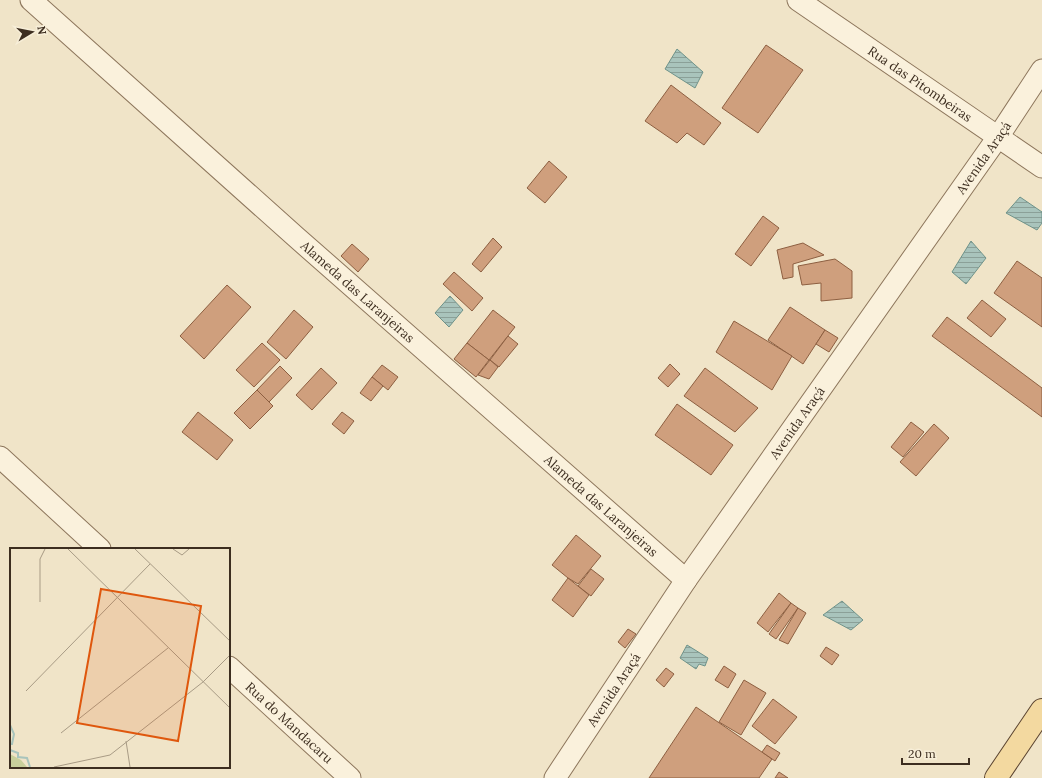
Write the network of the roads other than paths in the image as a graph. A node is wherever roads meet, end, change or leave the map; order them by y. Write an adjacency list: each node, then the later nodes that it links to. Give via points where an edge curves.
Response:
1 (31, 0): 8 (street, Alameda das Laranjeiras)
2 (798, 0): 4 (street, Rua das Pitombeiras)
3 (1042, 70): 4 (street, Avenida Araçá)
4 (998, 137): 5 (street, Rua das Pitombeiras); 8 (street, Avenida Araçá)
5 (1042, 168)
6 (0, 458): 7 (street)
7 (99, 548)
8 (686, 580): 12 (street, Avenida Araçá)
9 (230, 668): 11 (street, Rua do Mandacaru)
10 (1042, 710): 13 (main road)
11 (350, 778)
12 (555, 778)
13 (996, 778)

